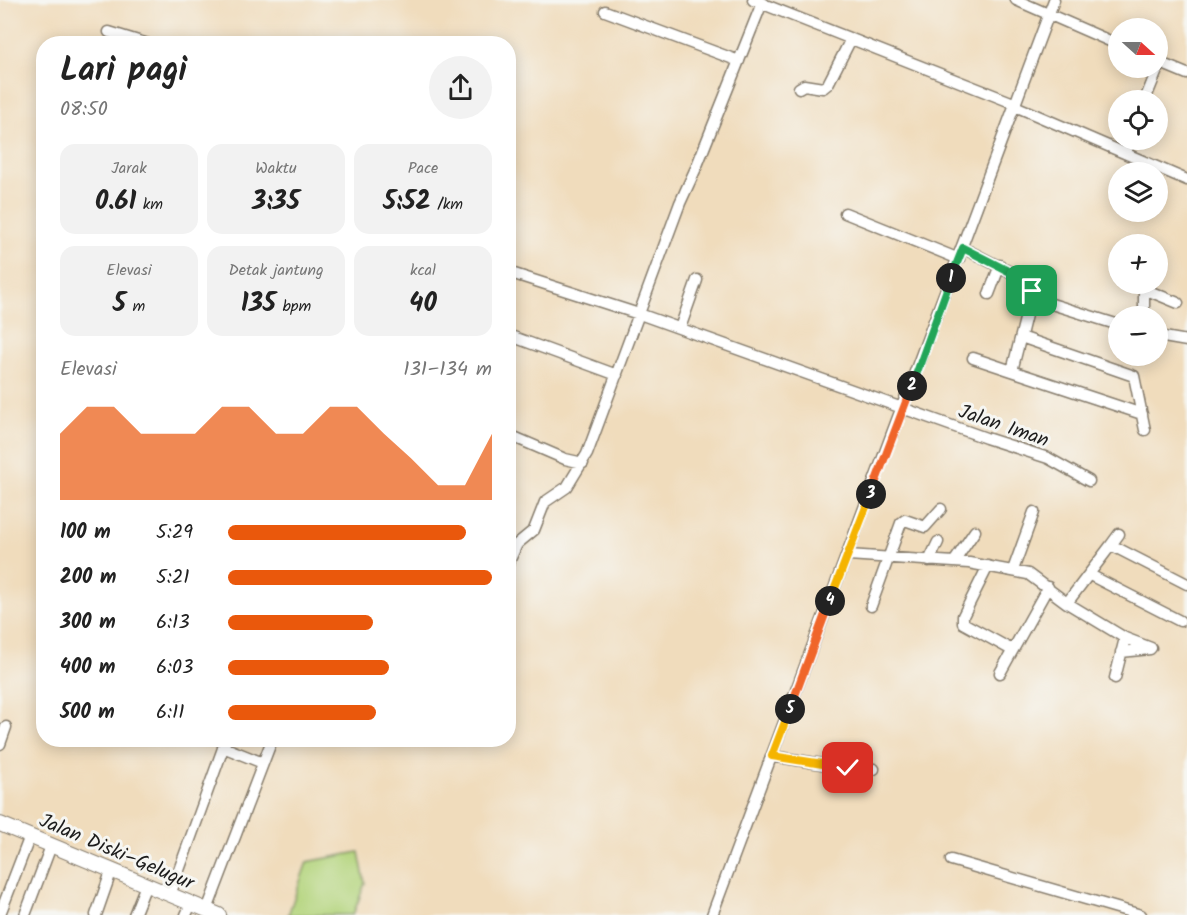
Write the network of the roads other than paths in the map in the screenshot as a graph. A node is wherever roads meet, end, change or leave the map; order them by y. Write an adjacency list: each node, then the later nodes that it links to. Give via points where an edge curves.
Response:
1 (1016, 0): 5 (street)
2 (1054, 0): 5 (street)
3 (757, 2): 8 (street); 10 (street)
4 (605, 11): 10 (street)
5 (1049, 14): 9 (street); 14 (street)
6 (109, 32): 7 (street)
7 (122, 36)
8 (851, 39): 13 (street, via 828,84 823,88); 14 (street)
9 (1108, 40)
10 (739, 61): 28 (street)
11 (1168, 68): 12 (street)
12 (1187, 74)
13 (799, 88)
14 (1016, 105): 16 (street); 19 (street)
15 (1127, 150): 16 (street)
16 (1126, 153): 17 (street)
17 (1187, 180)
18 (845, 213): 20 (street)
19 (963, 248): 20 (street); 21 (street)
20 (959, 259): 38 (street)
21 (1000, 265): 24 (street); 25 (street)
22 (516, 275): 28 (street, Jalan Iman)
23 (697, 280): 30 (street)
24 (1032, 291): 29 (street, via 1042,302); 31 (street)
25 (989, 294)
26 (1178, 303): 27 (street, via 1144,289)
27 (1144, 306)
28 (638, 314): 30 (street, Jalan Iman); 37 (street)
29 (1108, 322)
30 (680, 328): 38 (street, Jalan Iman)
31 (1021, 337): 36 (street); 39 (street, via 1134,376)
32 (516, 338): 37 (street)
33 (1168, 338): 34 (street)
34 (1187, 341)
35 (973, 358): 36 (street)
36 (1012, 371): 39 (street)
37 (617, 375): 42 (street)
38 (903, 408): 43 (street, Jalan Iman, via 1029,450); 51 (street)
39 (1142, 414): 40 (street)
40 (1145, 430)
41 (516, 437): 42 (street)
42 (583, 463): 50 (street, via 567,487 545,502 534,530)
43 (1089, 481)
44 (941, 509): 52 (street, via 925,527 902,521)
45 (1034, 512): 56 (street)
46 (975, 531): 54 (street)
47 (1119, 534): 49 (street)
48 (938, 542): 53 (street)
49 (1111, 545): 57 (street); 58 (street)
50 (516, 546)
51 (848, 555): 52 (street); 73 (street)
52 (888, 559): 53 (street); 61 (street)
53 (928, 561): 54 (street)
54 (954, 562): 55 (street)
55 (988, 566): 56 (street); 64 (street, via 963,623)
56 (1013, 570): 59 (street)
57 (1090, 575): 60 (street); 62 (street)
58 (1187, 584)
59 (1048, 587): 60 (street); 64 (street)
60 (1067, 603): 63 (street)
61 (871, 606)
62 (1180, 621)
63 (1125, 638): 65 (street); 65 (street, via 1150,648)
64 (1012, 650): 66 (street)
65 (1121, 652): 67 (street)
66 (1000, 673)
67 (1115, 678)
68 (6, 727): 69 (street)
69 (0, 744)
70 (224, 747): 82 (street)
71 (233, 747): 74 (street)
72 (269, 747): 74 (street)
73 (772, 756): 75 (street); 90 (street)
74 (263, 763): 84 (street)
75 (874, 769)
76 (0, 824): 77 (main road, Jalan Diski–Gelugur)
77 (30, 836): 78 (main road, Jalan Diski–Gelugur); 86 (street)
78 (51, 846): 80 (main road, Jalan Diski–Gelugur); 87 (street)
79 (951, 860): 85 (street)
80 (111, 872): 81 (main road, Jalan Diski–Gelugur); 88 (street)
81 (146, 885): 82 (main road, Jalan Diski–Gelugur); 89 (street)
82 (170, 895): 83 (main road, Jalan Diski–Gelugur)
83 (188, 909): 84 (main road, Jalan Diski–Gelugur)
84 (213, 912)
85 (1124, 913): 91 (street)
86 (0, 914)
87 (25, 915)
88 (96, 915)
89 (134, 915)
90 (712, 915)
91 (1141, 915)

